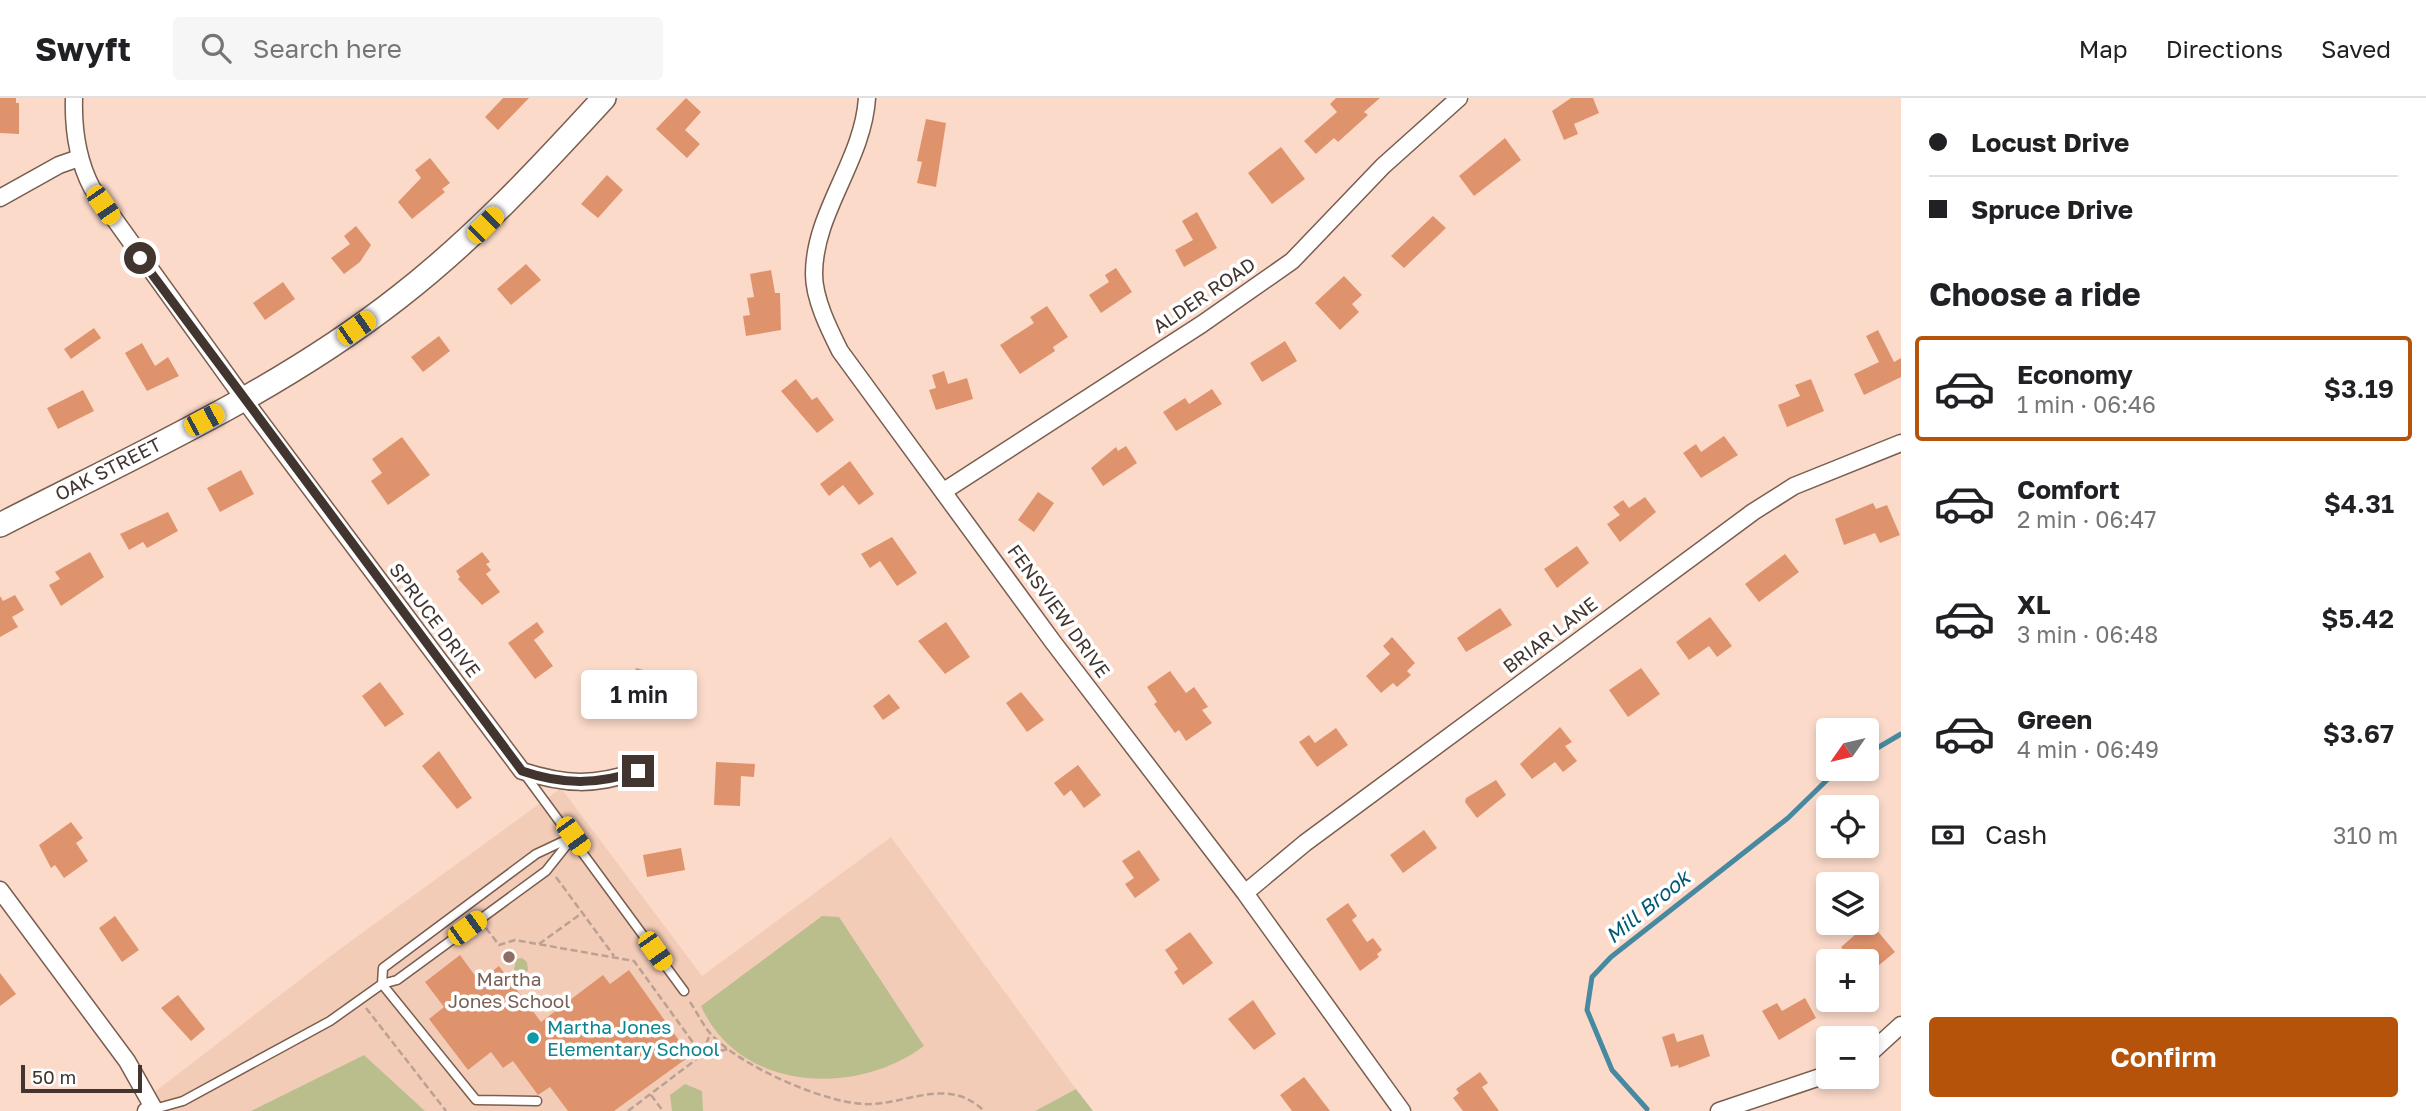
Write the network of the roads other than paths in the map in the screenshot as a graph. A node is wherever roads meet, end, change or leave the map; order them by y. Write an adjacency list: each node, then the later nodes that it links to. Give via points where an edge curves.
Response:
1 (74, 98): 5 (street, SPRUCE DRIVE)
2 (604, 98): 7 (street, OAK STREET, via 526,184 455,251 334,344)
3 (867, 98): 9 (street, FENSVIEW DRIVE, via 849,167 816,247 814,278 828,328 840,351)
4 (1459, 98): 9 (street, ALDER ROAD, via 1383,166 1292,261)
5 (79, 158): 6 (street); 7 (street, SPRUCE DRIVE, via 92,188 125,238)
6 (0, 198)
7 (244, 398): 10 (street, OAK STREET); 11 (street, SPRUCE DRIVE)
8 (1901, 443): 15 (street, BRIAR LANE, via 1794,486 1753,512 1305,843)
9 (944, 491): 15 (street, FENSVIEW DRIVE)
10 (0, 525)
11 (522, 771): 12 (street, via 554,781 589,783); 13 (lane)
12 (638, 771)
13 (573, 836): 16 (lane, via 545,871 397,980); 16 (lane, via 536,854 383,968); 17 (lane)
14 (0, 890): 22 (street, via 127,1061)
15 (1245, 893): 23 (street, FENSVIEW DRIVE)
16 (382, 984): 21 (lane, via 477,1100); 22 (lane, via 330,1021 183,1101)
17 (684, 991)
18 (1901, 1025): 19 (street)
19 (1879, 1045)
20 (1816, 1078): 24 (street)
21 (537, 1101)
22 (150, 1110)
23 (1402, 1111)
24 (1719, 1111)

